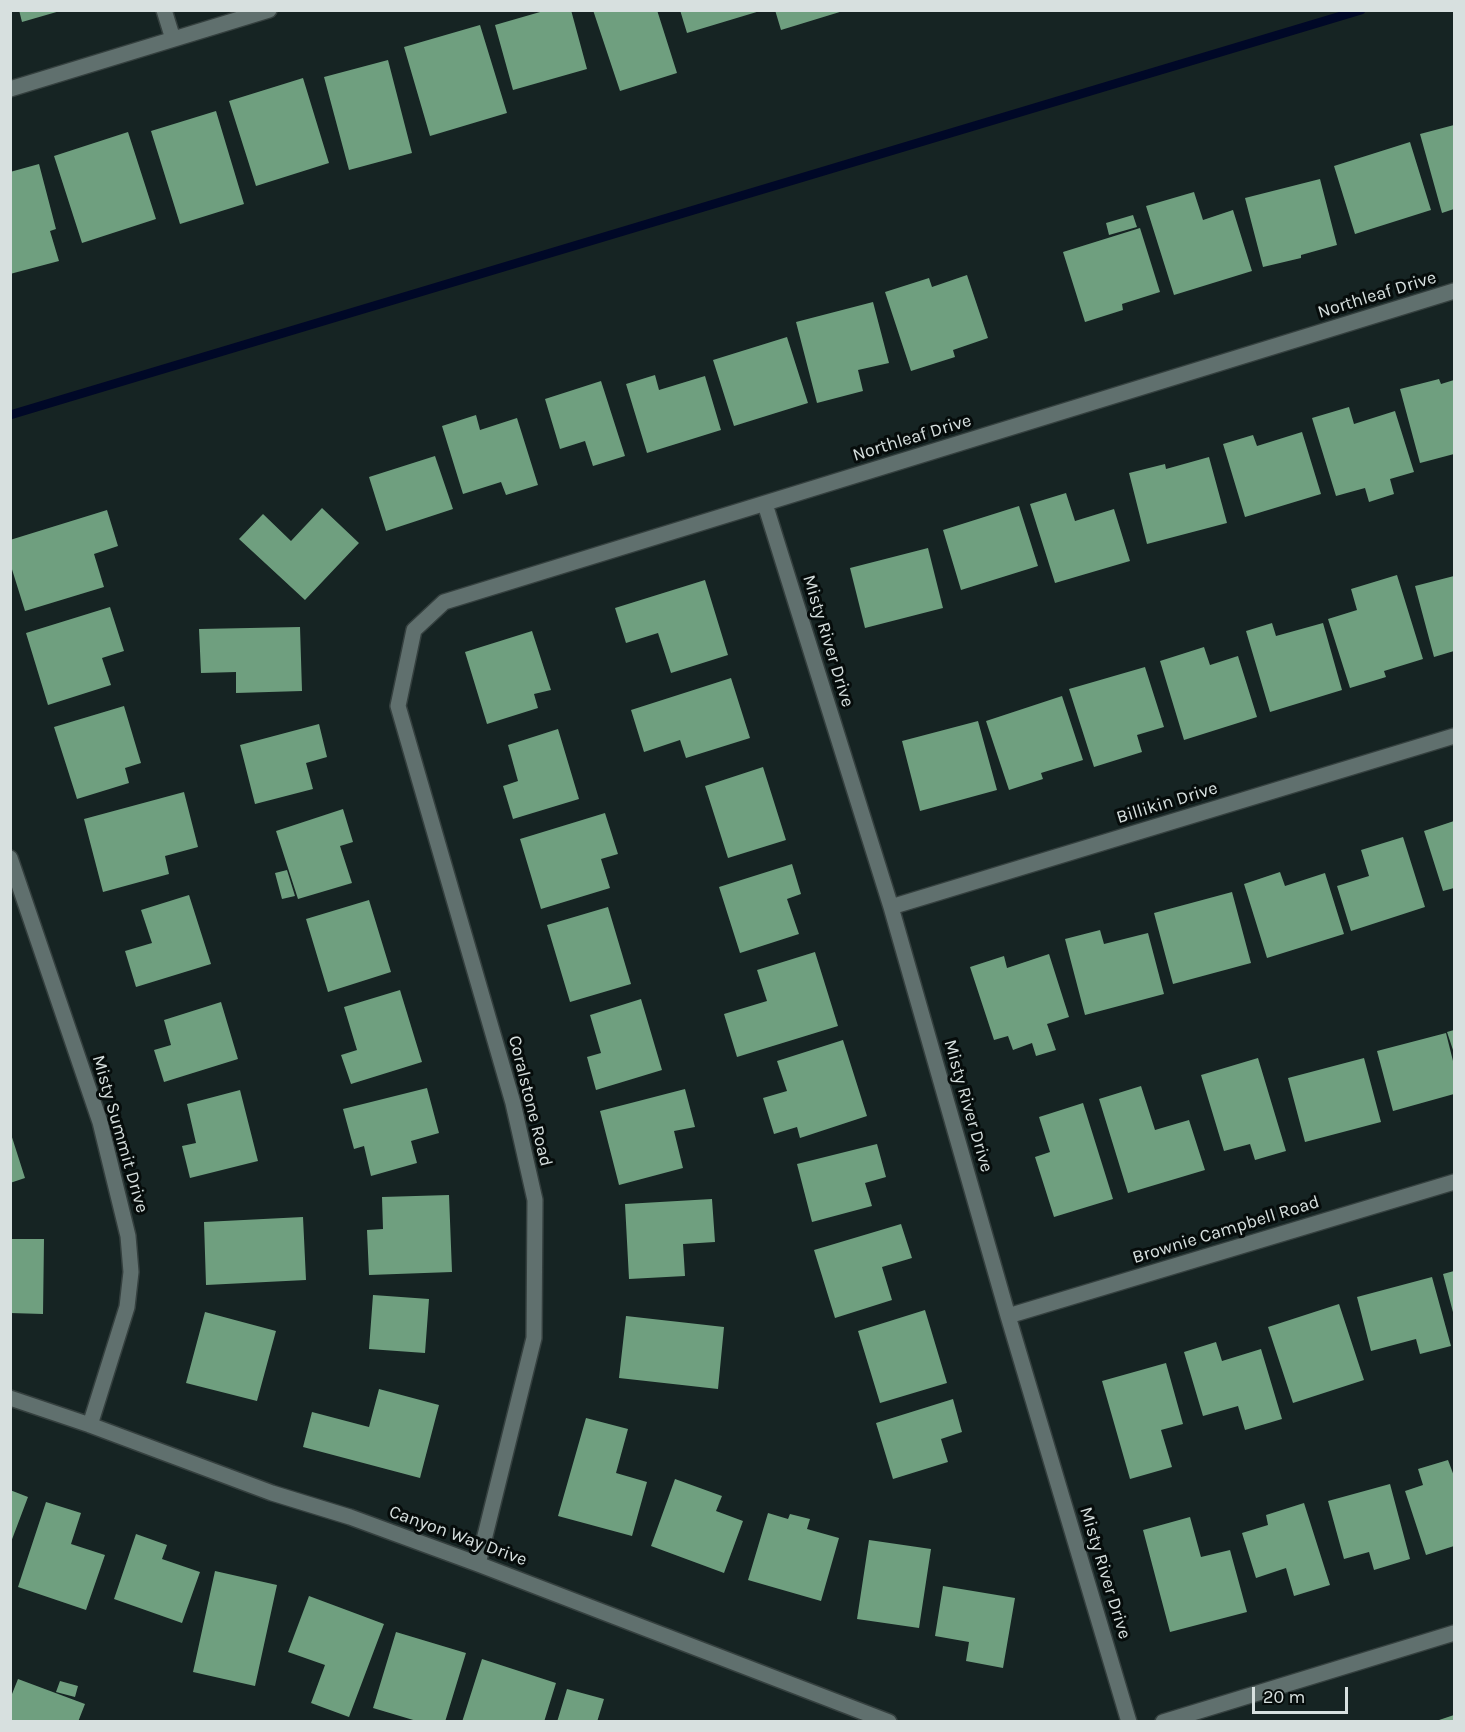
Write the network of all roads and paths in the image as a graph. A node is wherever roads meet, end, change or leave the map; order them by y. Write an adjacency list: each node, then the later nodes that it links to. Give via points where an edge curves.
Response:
1 (164, 10): 3 (street)
2 (269, 10): 3 (street)
3 (173, 39): 4 (street)
4 (10, 89)
5 (1455, 291): 6 (street, Northleaf Drive)
6 (765, 504): 7 (street, Northleaf Drive, via 444,602 414,630); 10 (street, Misty River Drive)
7 (408, 654): 15 (street, Coralstone Road, via 398,706 513,1103 535,1200 534,1338)
8 (1455, 736): 10 (street, Billikin Drive)
9 (10, 858): 14 (street, Misty Summit Drive, via 100,1122 128,1236 131,1272 127,1307)
10 (891, 907): 12 (street, Misty River Drive)
11 (1455, 1182): 12 (street, Brownie Campbell Road)
12 (1008, 1316): 18 (street, Misty River Drive)
13 (10, 1398): 14 (street, Canyon Way Drive)
14 (90, 1425): 15 (street, Canyon Way Drive)
15 (478, 1564): 17 (street, Canyon Way Drive)
16 (1455, 1633): 19 (street)
17 (889, 1722)
18 (1129, 1722)
19 (1163, 1722)

